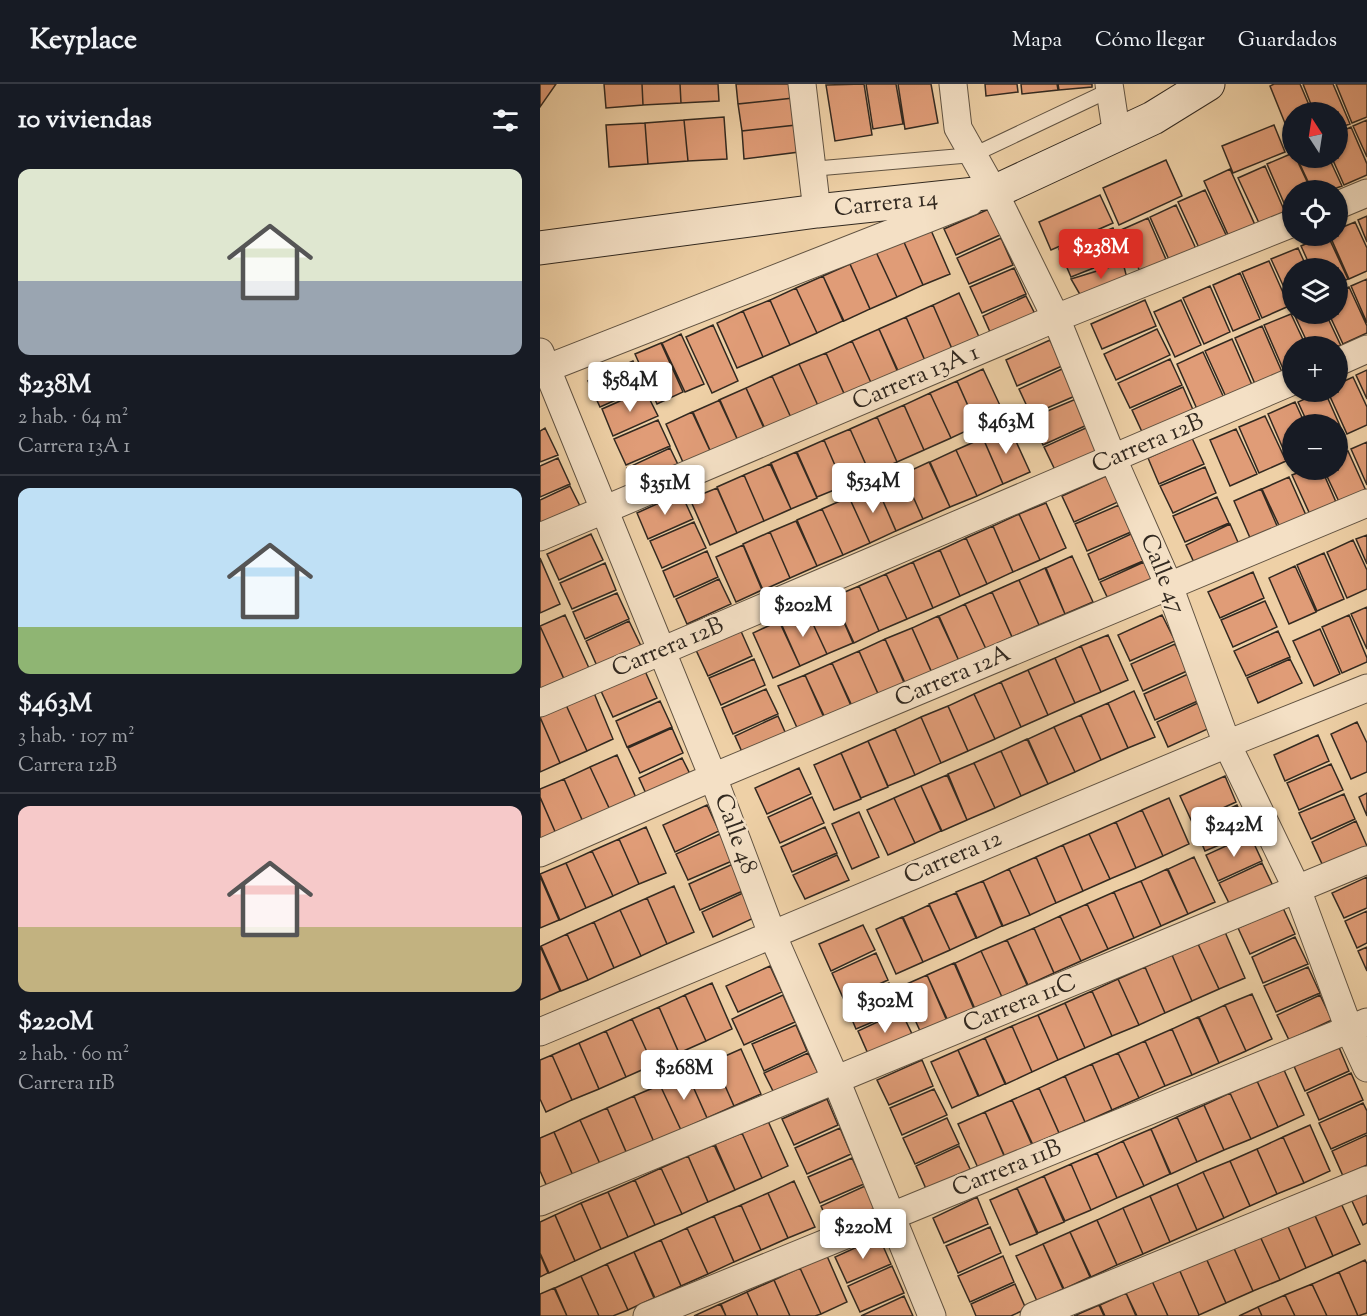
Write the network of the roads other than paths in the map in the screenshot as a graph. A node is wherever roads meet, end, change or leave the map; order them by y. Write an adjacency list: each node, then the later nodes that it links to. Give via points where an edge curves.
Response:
1 (802, 84): 7 (street)
2 (953, 84): 6 (street, Calle 47, via 958,128)
3 (1208, 84): 5 (main road, Carrera 14)
4 (1109, 87): 5 (street); 6 (lane)
5 (1117, 136): 8 (main road, Carrera 14)
6 (973, 155): 7 (lane); 8 (street, Calle 47)
7 (811, 169): 11 (street)
8 (994, 192): 11 (main road, Carrera 14); 14 (street, Calle 47); 17 (street)
9 (1367, 193): 10 (street)
10 (1348, 201)
11 (817, 211): 13 (main road, Carrera 14)
12 (1282, 227): 14 (street, Carrera 13A 1)
13 (540, 248)
14 (1056, 318): 19 (street, Calle 47); 21 (street, Carrera 13A 1)
15 (1367, 349): 16 (street)
16 (1348, 358)
17 (542, 364): 21 (street, Calle 48)
18 (1282, 386): 19 (street, Carrera 12B)
19 (1113, 459): 23 (street, Calle 47); 24 (street, Carrera 12B)
20 (1367, 502): 23 (street, Carrera 12A)
21 (604, 510): 22 (street, Carrera 13A 1); 24 (street, Calle 48)
22 (540, 537)
23 (1169, 586): 27 (street, Calle 47); 28 (street, Carrera 12A)
24 (661, 650): 26 (street, Carrera 12B); 28 (street, Calle 48)
25 (1367, 688): 27 (street, Carrera 12)
26 (540, 703)
27 (1227, 744): 31 (street, Calle 47); 32 (street, Carrera 12)
28 (713, 777): 29 (street, Carrera 12A); 32 (street, Calle 48)
29 (540, 854)
30 (1367, 860): 31 (street, Carrera 11C)
31 (1297, 889): 33 (street, Calle 47); 36 (street, Carrera 11C)
32 (772, 934): 34 (street, Carrera 12); 36 (street, Calle 48)
33 (1358, 1025): 35 (street, Calle 47); 39 (street, Carrera 11B)
34 (540, 1032)
35 (1367, 1068)
36 (836, 1080): 38 (street, Carrera 11C); 39 (street, Calle 48)
37 (1367, 1180): 42 (street)
38 (540, 1202)
39 (891, 1215): 40 (street, Carrera 11B); 41 (street, Calle 48)
40 (647, 1316)
41 (932, 1316)
42 (1034, 1316)

